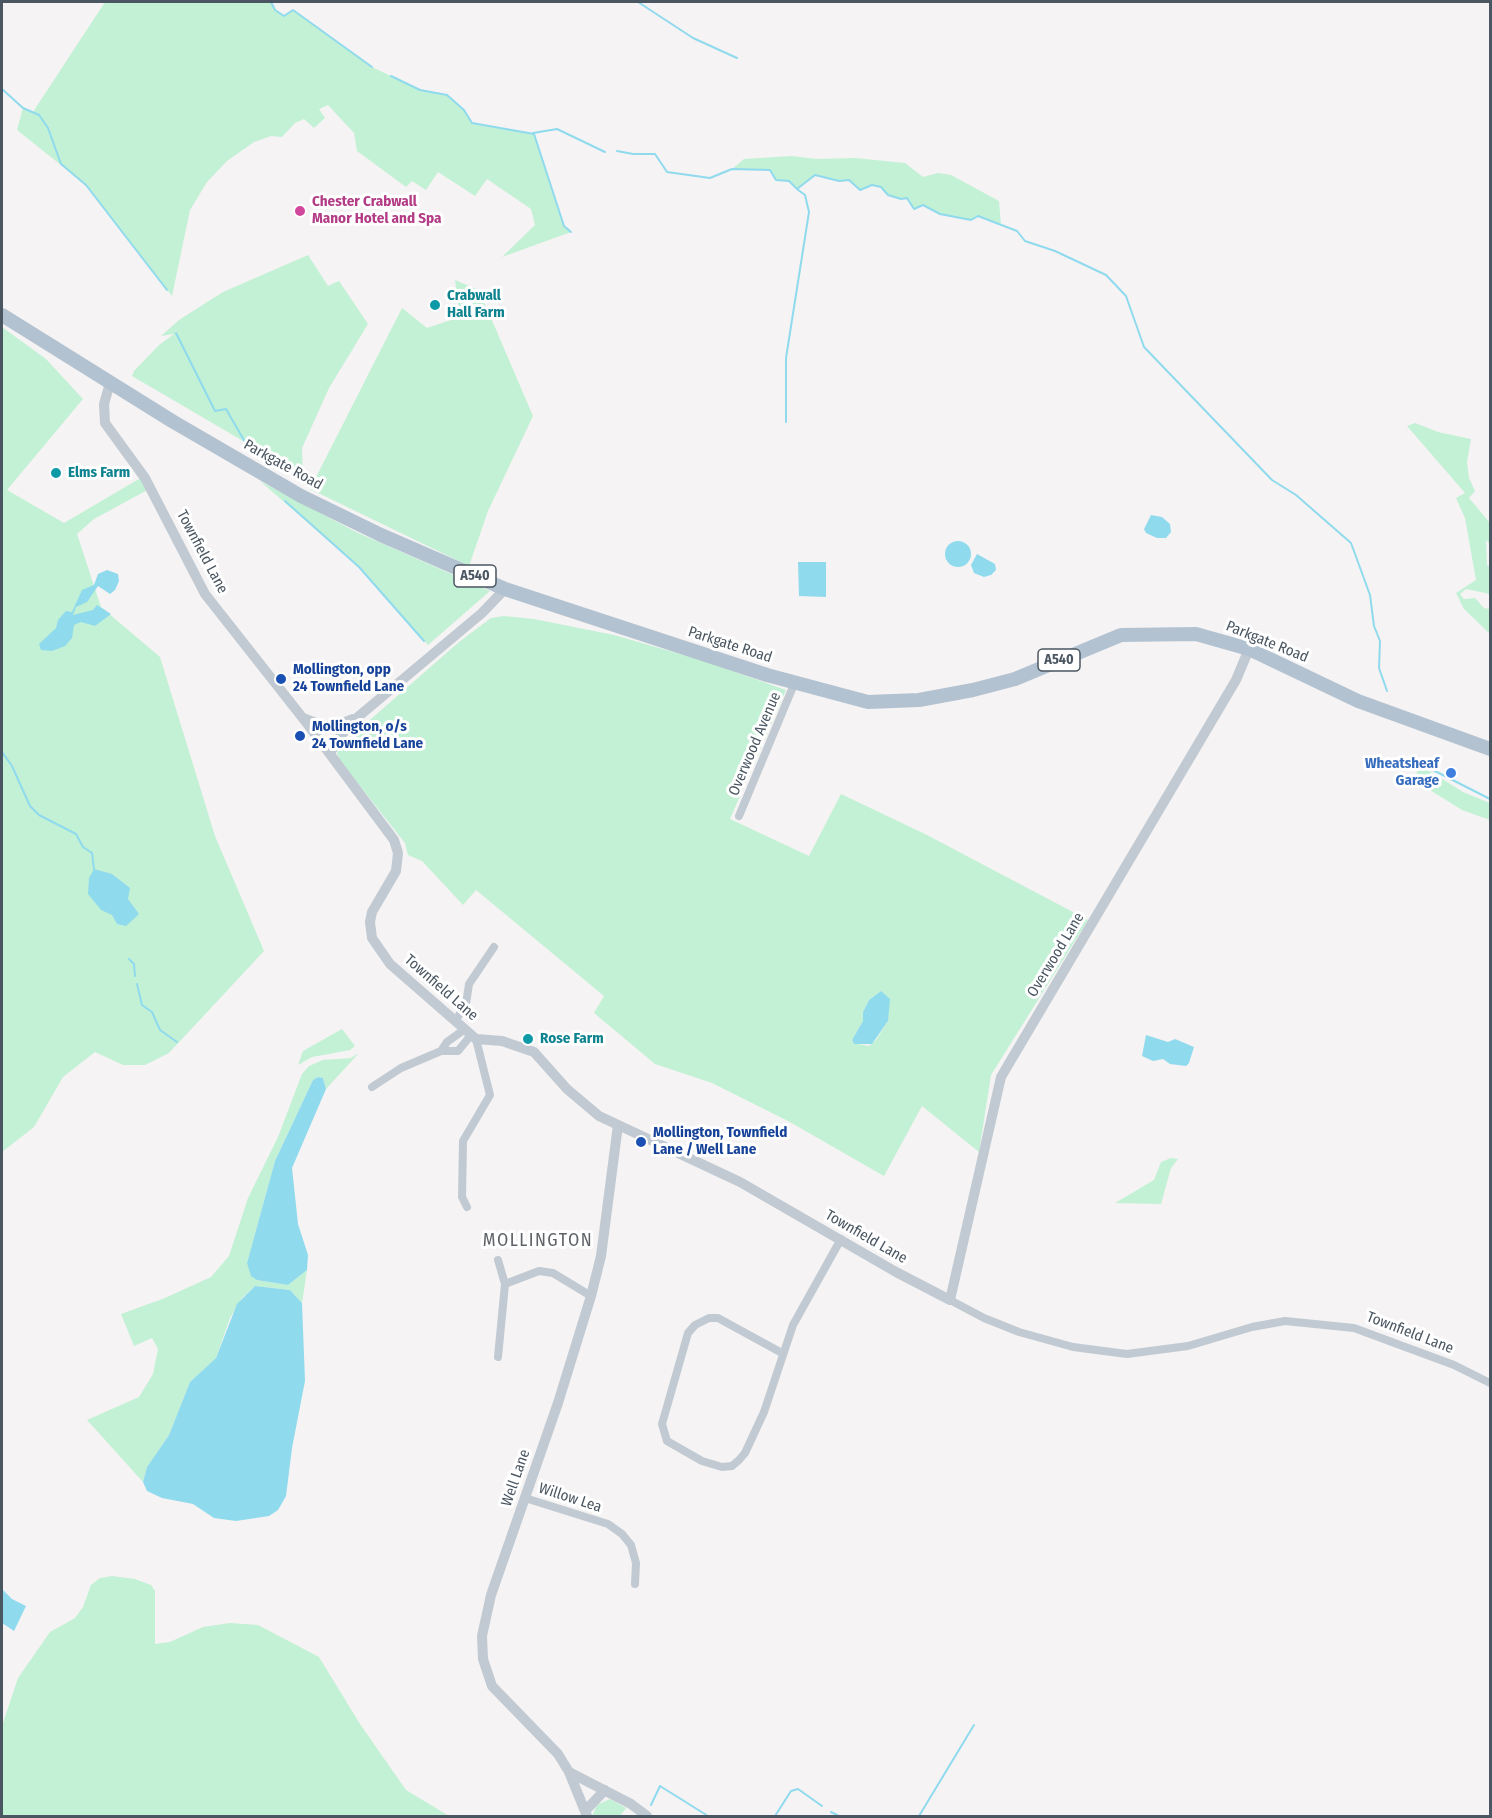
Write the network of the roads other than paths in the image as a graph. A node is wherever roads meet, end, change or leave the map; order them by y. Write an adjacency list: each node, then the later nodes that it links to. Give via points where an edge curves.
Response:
1 (2, 315): 2 (main road, Parkgate Road / A540)
2 (110, 383): 3 (main road, Parkgate Road / A540, via 301,496); 7 (street, Townfield Lane, via 104,404 105,423 145,478 205,594)
3 (505, 589): 5 (main road, Parkgate Road / A540); 6 (street, via 482,613)
4 (1249, 650): 5 (main road, Parkgate Road / A540, via 1196,634 1121,635 1015,679 948,695 891,702 868,702); 8 (main road, Parkgate Road / A540, via 1358,701); 22 (street, Overwood Lane, via 1236,680 1001,1077)
5 (795, 682): 10 (street, Overwood Avenue)
6 (359, 716): 7 (street, via 334,726); 9 (street)
7 (303, 718): 9 (street, Townfield Lane)
8 (1491, 749)
9 (330, 753): 12 (street, Townfield Lane, via 394,840 398,853 391,882 372,912 372,938 404,977)
10 (739, 816)
11 (494, 947): 12 (street, via 469,984 466,1004)
12 (456, 1020): 13 (street, Townfield Lane)
13 (471, 1034): 14 (street, via 447,1042); 14 (street, via 458,1051); 16 (street, Townfield Lane, via 534,1052 567,1089 599,1116); 17 (street, via 490,1095 463,1141 462,1197)
14 (441, 1051): 15 (street)
15 (372, 1087)
16 (618, 1125): 18 (street, Townfield Lane, via 740,1182); 21 (street, Well Lane, via 601,1256)
17 (467, 1207)
18 (841, 1239): 22 (street, Townfield Lane); 23 (street, via 808,1294)
19 (498, 1260): 20 (street)
20 (505, 1284): 21 (street, via 539,1271 553,1273); 24 (street)
21 (591, 1296): 26 (street, Well Lane)
22 (950, 1300): 25 (street, Townfield Lane, via 1019,1332 1073,1347 1127,1354 1188,1346 1285,1321 1354,1328)
23 (782, 1353): 23 (street, via 782,1365 764,1412 739,1461 722,1467 702,1461 667,1441 662,1424 688,1332 694,1324 718,1318)
24 (498, 1357)
25 (1491, 1383)
26 (525, 1498): 27 (street, Willow Lea, via 608,1524 622,1534 631,1545 636,1563); 28 (street, Well Lane, via 491,1595 482,1636 483,1659 492,1686 551,1745)
27 (635, 1584)
28 (569, 1772): 29 (street); 30 (street, Well Lane)
29 (605, 1790): 30 (street); 31 (street)
30 (586, 1814)
31 (647, 1816)

